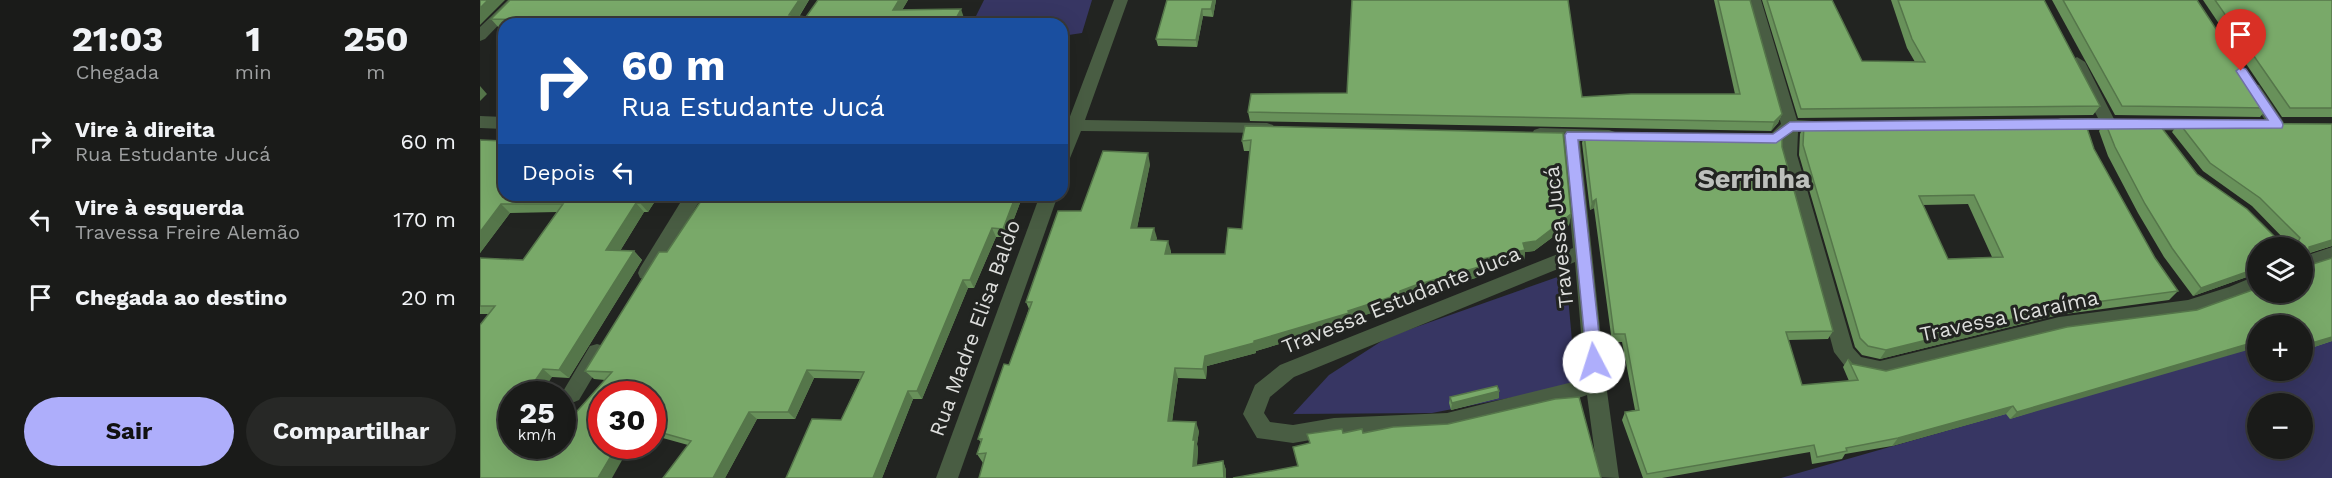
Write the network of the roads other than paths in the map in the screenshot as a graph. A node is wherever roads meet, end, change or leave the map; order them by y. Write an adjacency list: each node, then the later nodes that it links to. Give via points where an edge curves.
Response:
1 (516, 0): 4 (street)
2 (1121, 0): 12 (street)
3 (1754, 0): 15 (street)
4 (480, 36)
5 (2071, 52): 11 (street)
6 (2245, 77): 14 (street, via 2283,125)
7 (480, 122): 8 (street)
8 (498, 123)
9 (2088, 123): 10 (street); 11 (street); 22 (street)
10 (2040, 124)
11 (2109, 124): 13 (street)
12 (1068, 125): 17 (street)
13 (2222, 125)
14 (2255, 125)
15 (1790, 126): 16 (street); 21 (street, via 1776,139); 28 (street, Travessa Icaraíma, via 1789,155 1844,352 1855,364 1880,369 2060,325 2235,293)
16 (1838, 126)
17 (1287, 129)
18 (1524, 134): 19 (street)
19 (1571, 135): 20 (street); 25 (street, Travessa Jucá)
20 (1628, 136)
21 (1742, 138)
22 (2091, 143)
23 (689, 201): 29 (street)
24 (1047, 201): 34 (street, Rua Madre Elisa Baldo)
25 (1584, 251): 31 (street, Travessa Jucá); 31 (street, Travessa Estudante Juca, via 1287,371 1262,391 1253,414 1264,431 1293,434 1344,426 1414,425 1447,422)
26 (2332, 255): 27 (street)
27 (2313, 261)
28 (2247, 287)
29 (636, 289)
30 (607, 337): 32 (street)
31 (1596, 384): 33 (street, Travessa Jucá)
32 (576, 387)
33 (1609, 477)
34 (947, 478)

